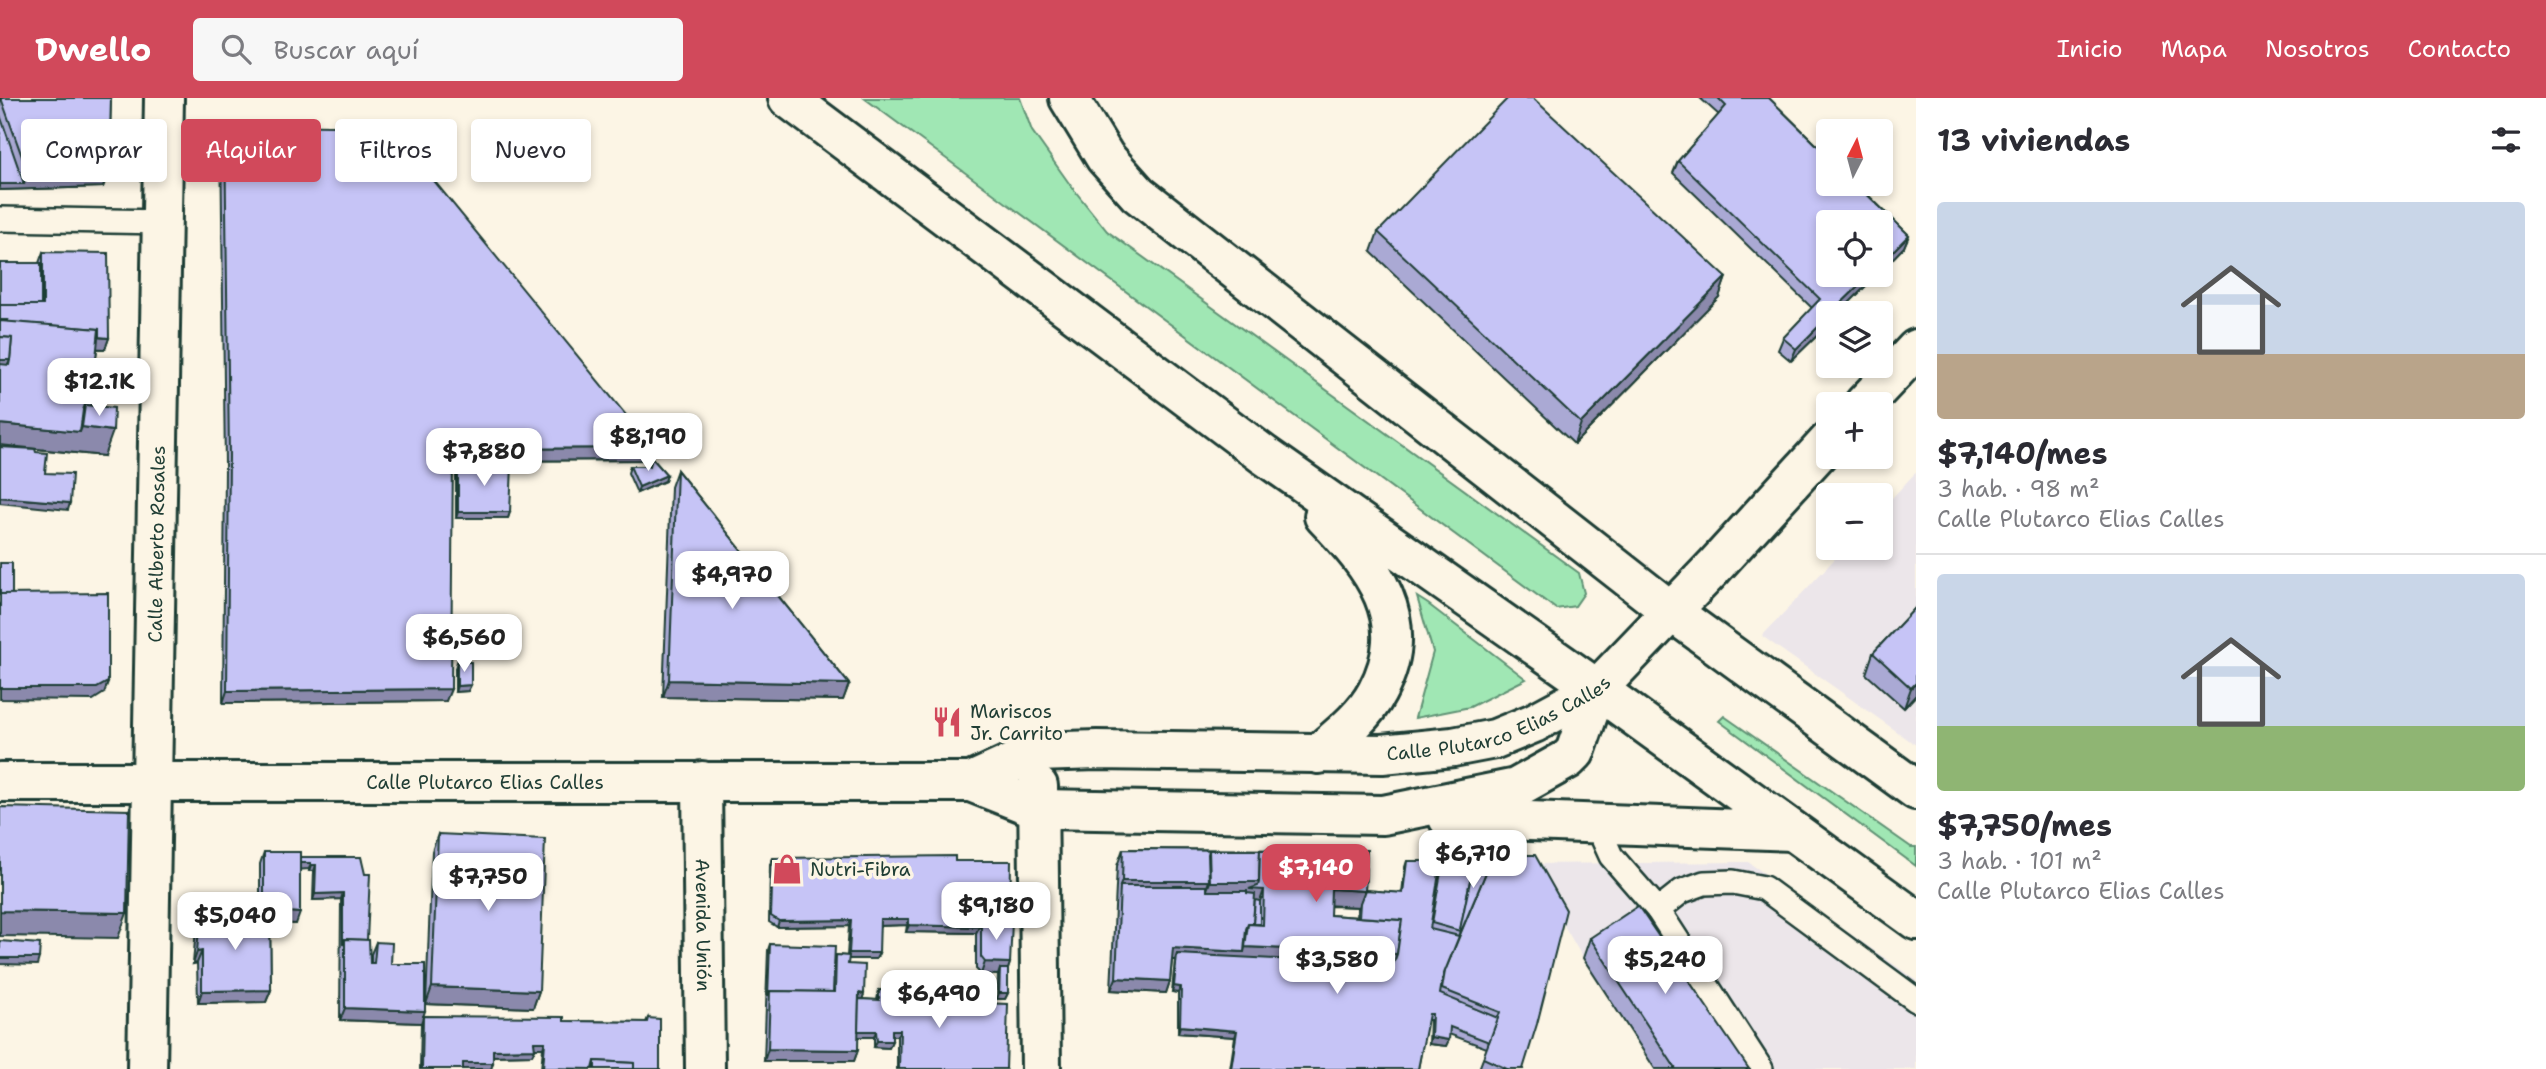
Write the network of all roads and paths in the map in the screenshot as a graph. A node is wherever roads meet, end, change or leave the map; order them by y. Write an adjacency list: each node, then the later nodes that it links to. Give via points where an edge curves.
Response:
1 (164, 98): 5 (main road, Calle Alberto Rosales)
2 (788, 98): 8 (main road)
3 (1069, 98): 10 (main road, via 1105,157 1138,194)
4 (0, 219): 5 (lane)
5 (164, 222): 14 (main road, Calle Alberto Rosales)
6 (1916, 349): 7 (main road)
7 (1875, 392)
8 (1264, 454): 11 (main road); 13 (main road, via 1352,545 1386,596 1392,630 1389,664 1377,693)
9 (1816, 455): 10 (main road)
10 (1672, 612): 11 (main road); 18 (main road)
11 (1597, 689): 13 (main road, Calle Plutarco Elias Calles, via 1495,739 1382,754); 20 (main road, Calle Plutarco Elias Calles, via 1575,752 1568,759 1516,789); 22 (main road)
12 (1037, 752): 13 (main road, Calle Plutarco Elias Calles); 17 (main road, Calle Plutarco Elias Calles); 19 (main road)
13 (1318, 754)
14 (151, 781): 15 (main road, Calle Plutarco Elias Calles); 16 (main road, Calle Plutarco Elias Calles); 26 (main road, Calle Alberto Rosales)
15 (702, 781): 17 (main road, Calle Plutarco Elias Calles); 27 (main road, Avenida Unión)
16 (0, 782)
17 (971, 782): 19 (main road, Calle Plutarco Elias Calles)
18 (1916, 790)
19 (1039, 809): 20 (main road, Calle Plutarco Elias Calles); 28 (main road)
20 (1383, 815): 21 (main road)
21 (1597, 822): 22 (main road); 23 (lane, via 1611,856)
22 (1793, 831): 24 (main road)
23 (1658, 909): 25 (lane, via 1682,891 1704,883 1733,881 1764,888); 29 (lane)
24 (1916, 920)
25 (1916, 1000)
26 (147, 1069)
27 (705, 1069)
28 (1041, 1069)
29 (1761, 1069)

